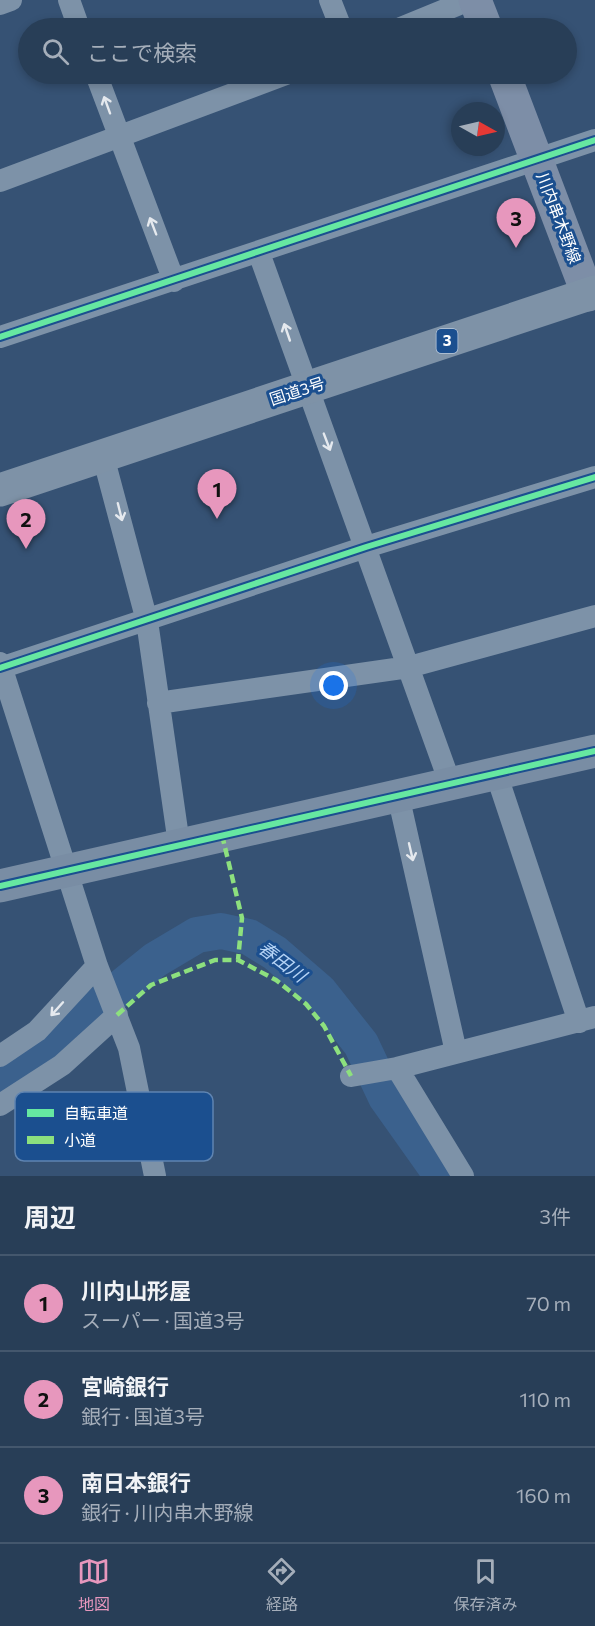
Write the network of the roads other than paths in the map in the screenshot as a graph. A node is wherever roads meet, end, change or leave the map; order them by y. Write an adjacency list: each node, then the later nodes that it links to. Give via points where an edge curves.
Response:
1 (11, 0): 6 (street)
2 (69, 0): 7 (street)
3 (330, 0): 8 (street)
4 (469, 0): 9 (street)
5 (475, 0): 10 (main road)
6 (0, 4)
7 (75, 18)
8 (337, 18)
9 (425, 18)
10 (482, 18)
11 (100, 84): 14 (street, one-way to 11)
12 (259, 84): 14 (street)
13 (508, 84): 16 (main road, 川内串木野線)
14 (118, 136): 17 (street); 19 (street, one-way to 14)
15 (595, 140): 16 (street)
16 (538, 161): 18 (street); 20 (main road, 川内串木野線)
17 (0, 181)
18 (259, 253): 19 (street); 22 (street, one-way to 18)
19 (174, 281): 21 (street)
20 (593, 301): 22 (highway, 国道3号 / 3)
21 (0, 337)
22 (306, 387): 23 (highway, 国道3号 / 3); 26 (street, one-way to 26)
23 (103, 456): 25 (highway, 国道3号 / 3); 28 (street, one-way to 28)
24 (595, 477): 26 (street)
25 (0, 490)
26 (366, 547): 28 (street); 30 (street)
27 (595, 616): 30 (street)
28 (147, 621): 29 (street); 31 (street)
29 (0, 666): 37 (street)
30 (409, 667): 31 (street); 34 (street)
31 (158, 703): 36 (street)
32 (595, 751): 33 (street)
33 (496, 773): 34 (street); 41 (street)
34 (450, 783): 35 (street)
35 (398, 795): 36 (street); 42 (street, one-way to 42)
36 (179, 844): 37 (street)
37 (67, 869): 38 (street); 39 (street)
38 (0, 886)
39 (99, 971): 40 (street); 43 (street, one-way to 43, via 38,1031)
40 (116, 1012): 46 (street, via 62,1065); 47 (street, via 129,1048)
41 (587, 1019): 42 (street)
42 (456, 1052): 44 (street)
43 (0, 1056)
44 (393, 1068): 45 (street); 52 (street)
45 (355, 1075)
46 (20, 1092)
47 (138, 1092)
48 (15, 1095): 49 (street)
49 (0, 1105)
50 (152, 1161): 51 (street)
51 (155, 1176)
52 (463, 1176)

